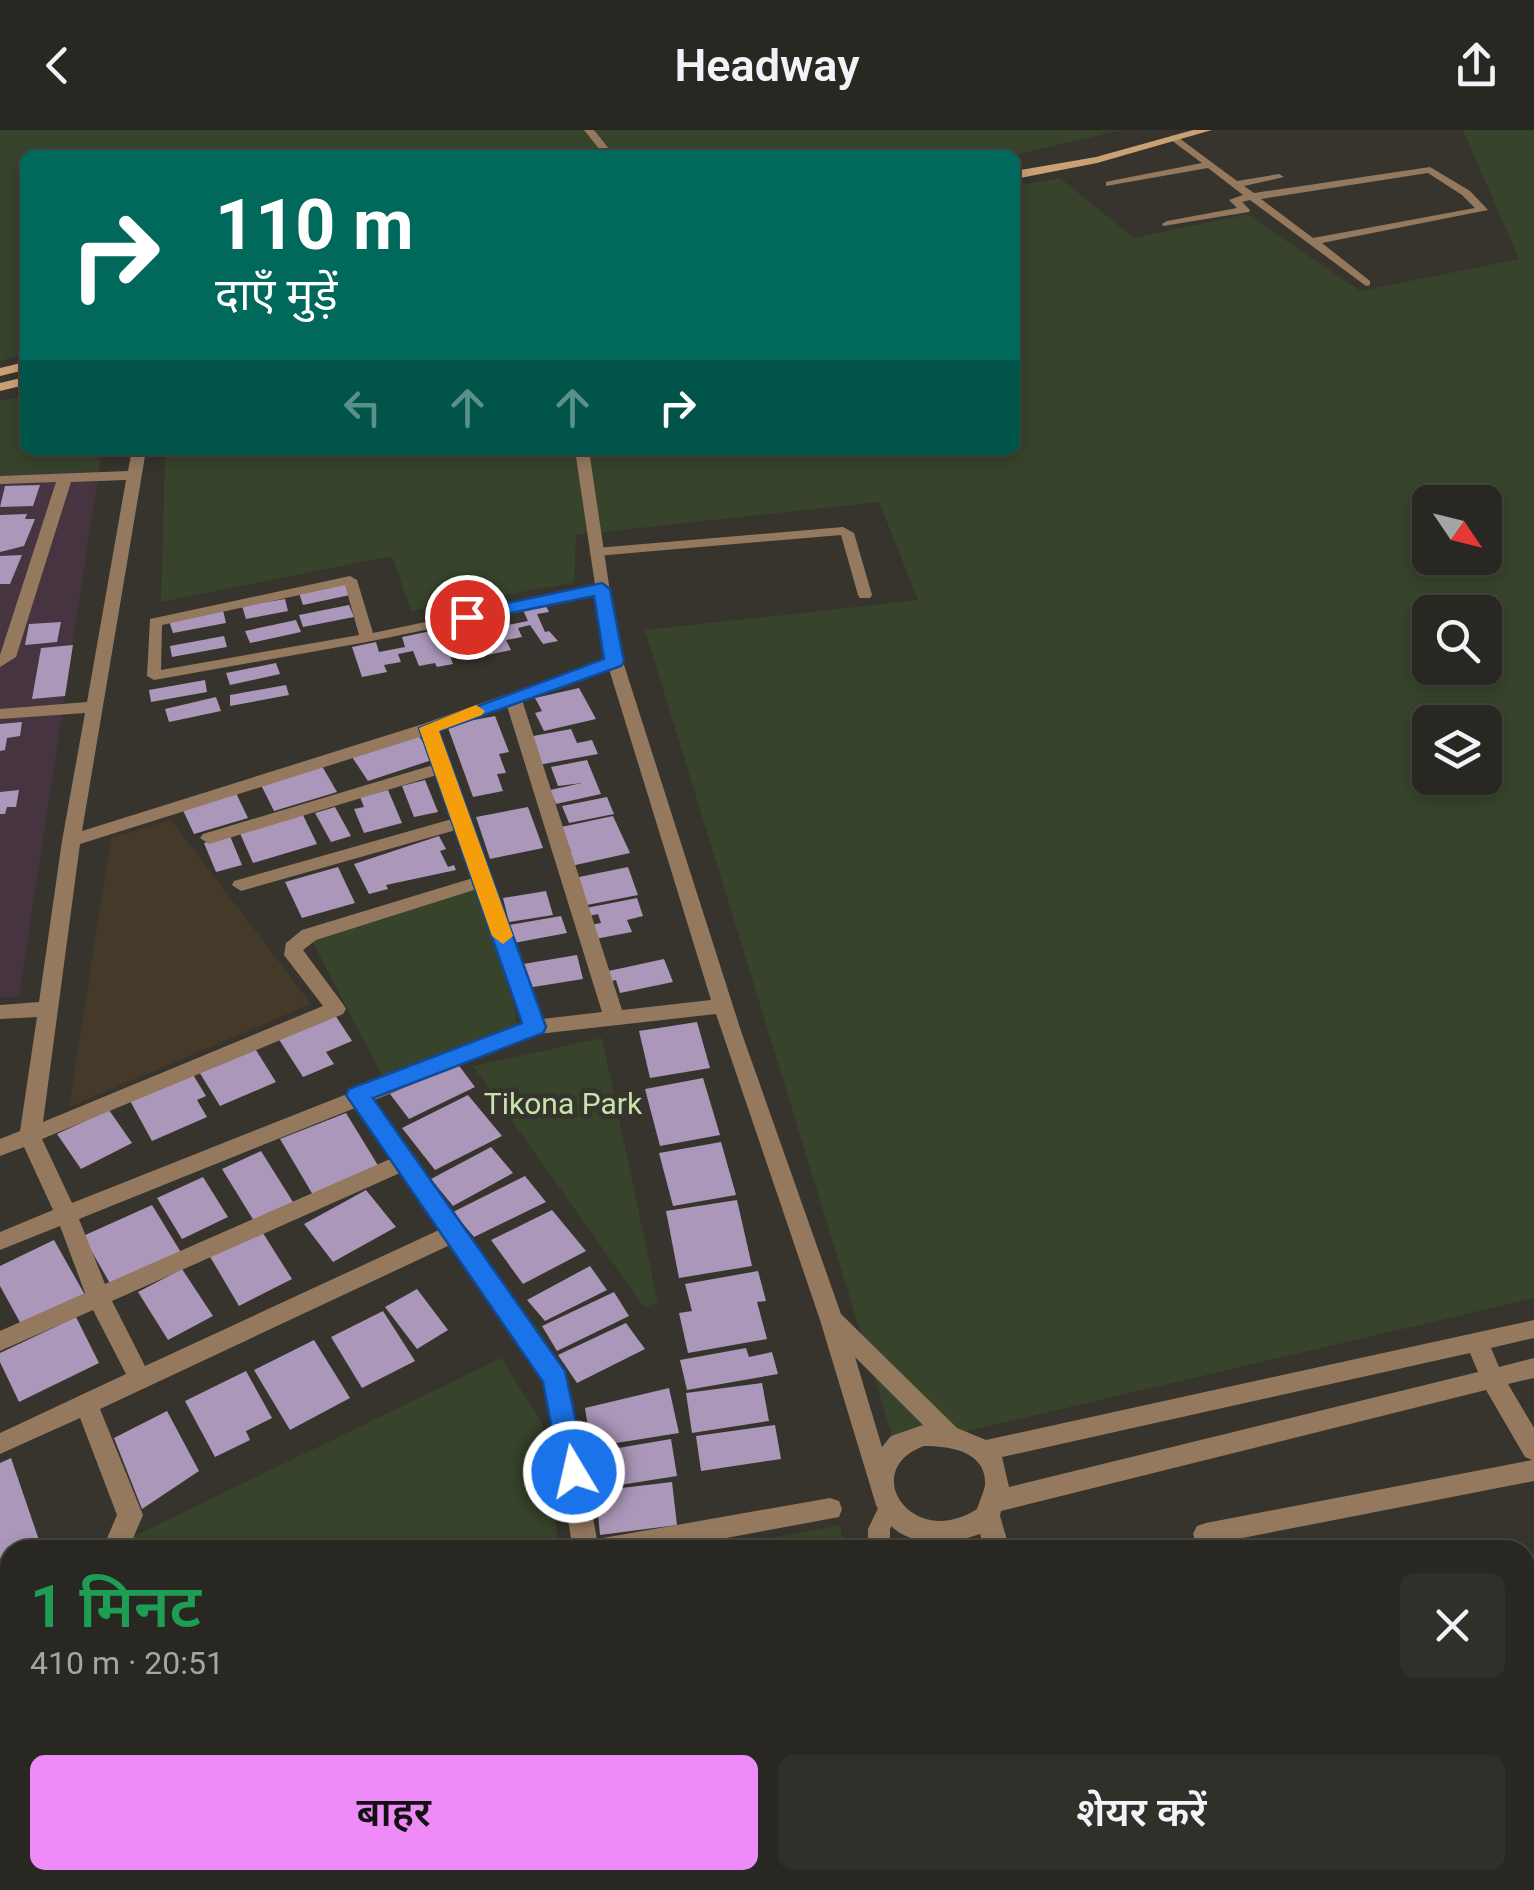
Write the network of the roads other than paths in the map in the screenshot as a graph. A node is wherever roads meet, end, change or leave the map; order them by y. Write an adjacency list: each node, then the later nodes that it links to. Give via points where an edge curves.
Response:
1 (589, 130): 5 (lane)
2 (1158, 130): 6 (main road)
3 (1206, 130): 4 (main road)
4 (1175, 138): 7 (lane); 8 (main road)
5 (604, 150)
6 (1020, 164)
7 (1210, 165): 10 (lane); 11 (lane)
8 (1020, 173)
9 (1278, 177): 11 (lane)
10 (1110, 184)
11 (1235, 184): 12 (lane)
12 (1252, 197): 13 (lane, via 1234,200 1245,210); 14 (lane); 14 (lane, via 1430,170 1483,210)
13 (1167, 224)
14 (1313, 241): 15 (lane)
15 (1366, 282)
16 (138, 455): 18 (street)
17 (583, 455): 21 (street)
18 (133, 475): 19 (street); 28 (street)
19 (65, 478): 20 (street); 25 (street, via 8,657)
20 (0, 480)
21 (596, 552): 22 (street); 23 (lane, via 844,531)
22 (602, 589): 24 (lane); 26 (street)
23 (865, 595)
24 (367, 638): 24 (lane, via 350,580 155,622 154,676)
25 (0, 662)
26 (614, 662): 27 (street); 37 (street)
27 (514, 698): 30 (street); 40 (street)
28 (93, 707): 29 (street); 34 (street)
29 (0, 714)
30 (428, 728): 31 (street); 34 (street)
31 (442, 768): 32 (street); 33 (street)
32 (462, 822): 35 (street); 36 (street)
33 (210, 838)
34 (71, 841): 38 (street)
35 (483, 881): 41 (street); 43 (street, via 298,942 294,955 336,1009)
36 (241, 884)
37 (723, 1006): 40 (street); 50 (street)
38 (45, 1009): 39 (street); 43 (street)
39 (0, 1012)
40 (614, 1018): 41 (street)
41 (535, 1027): 42 (street)
42 (358, 1095): 45 (street); 46 (street)
43 (30, 1136): 44 (street); 46 (street)
44 (0, 1148)
45 (403, 1162): 47 (street); 49 (street)
46 (66, 1214): 48 (street); 49 (street)
47 (452, 1234): 55 (street); 68 (street, via 556,1379)
48 (0, 1241)
49 (98, 1297): 52 (street); 55 (street)
50 (832, 1320): 58 (street); 63 (street)
51 (1534, 1329): 53 (street)
52 (0, 1341)
53 (1477, 1342): 56 (street); 61 (street)
54 (1534, 1368): 56 (street)
55 (140, 1378): 57 (street)
56 (1492, 1378): 60 (street); 65 (street)
57 (86, 1403): 59 (street); 67 (street, via 130,1515)
58 (947, 1433): 61 (street); 63 (street, via 908,1439 894,1450)
59 (0, 1444)
60 (1534, 1450)
61 (982, 1451): 65 (street, via 998,1483)
62 (1534, 1470): 74 (street, via 1206,1534)
63 (881, 1482): 64 (street)
64 (890, 1507): 70 (lane); 71 (street)
65 (992, 1509): 72 (street, via 972,1528); 73 (street)
66 (830, 1510): 69 (street)
67 (119, 1540)
68 (584, 1540)
69 (656, 1540)
70 (879, 1540)
71 (931, 1540)
72 (939, 1540)
73 (996, 1540)
74 (1208, 1540)

